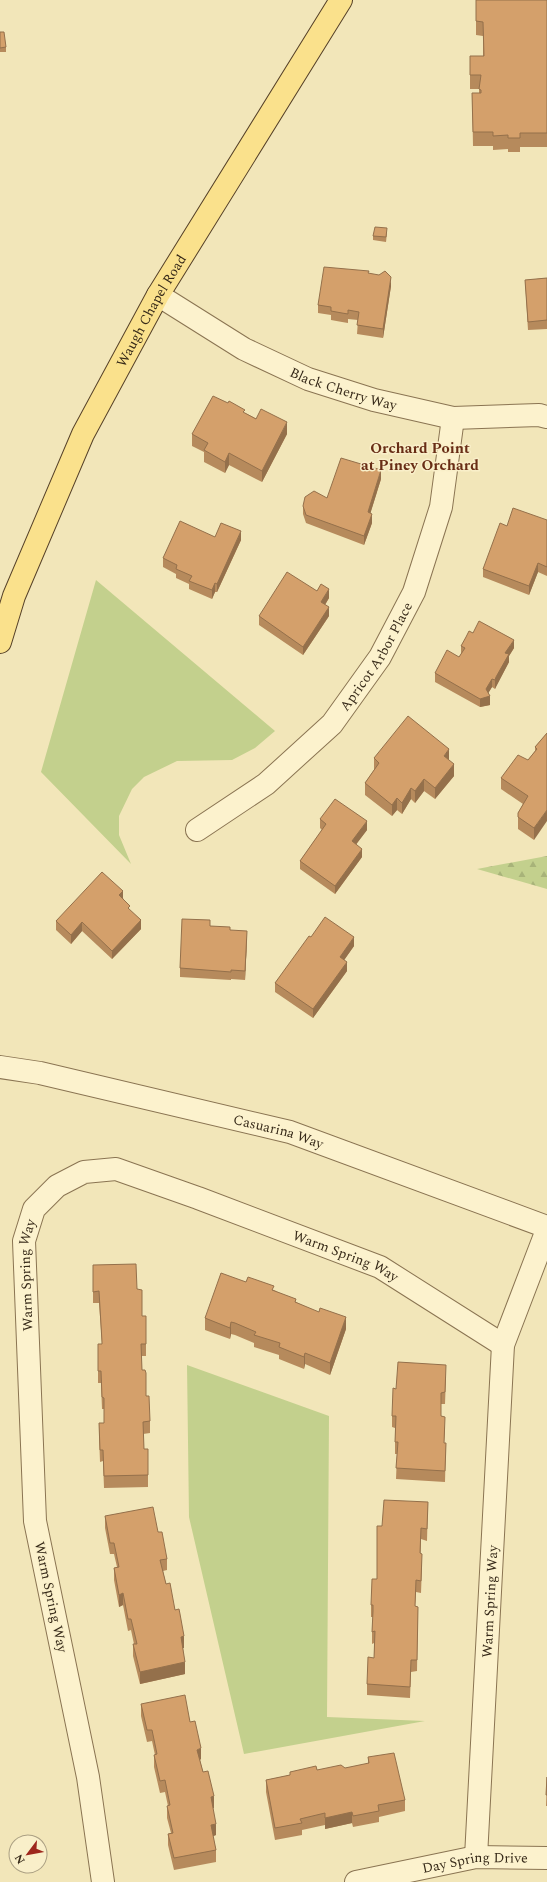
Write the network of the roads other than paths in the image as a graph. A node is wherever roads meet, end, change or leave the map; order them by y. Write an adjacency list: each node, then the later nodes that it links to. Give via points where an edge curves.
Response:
1 (341, 0): 2 (main road, Waugh Chapel Road)
2 (158, 295): 4 (street, Black Cherry Way, via 244,349 308,379 374,400); 5 (main road, Waugh Chapel Road, via 83,434 14,596)
3 (547, 417): 4 (street, Black Cherry Way, via 539,415)
4 (453, 418): 6 (street, Apricot Arbor Place, via 441,507 414,592 380,657 332,724 266,784)
5 (0, 642)
6 (197, 830)
7 (0, 1067): 8 (street, Casuarina Way, via 40,1073 290,1132)
8 (547, 1227)
9 (547, 1230): 10 (street, Warm Spring Way)
10 (503, 1345): 11 (street, Warm Spring Way); 13 (street, Warm Spring Way, via 380,1267 116,1169 84,1172 57,1186 34,1210 24,1241 35,1521 88,1777)
11 (476, 1857): 12 (street, Day Spring Drive); 14 (street, Day Spring Drive)
12 (547, 1858)
13 (103, 1882)
14 (356, 1882)

